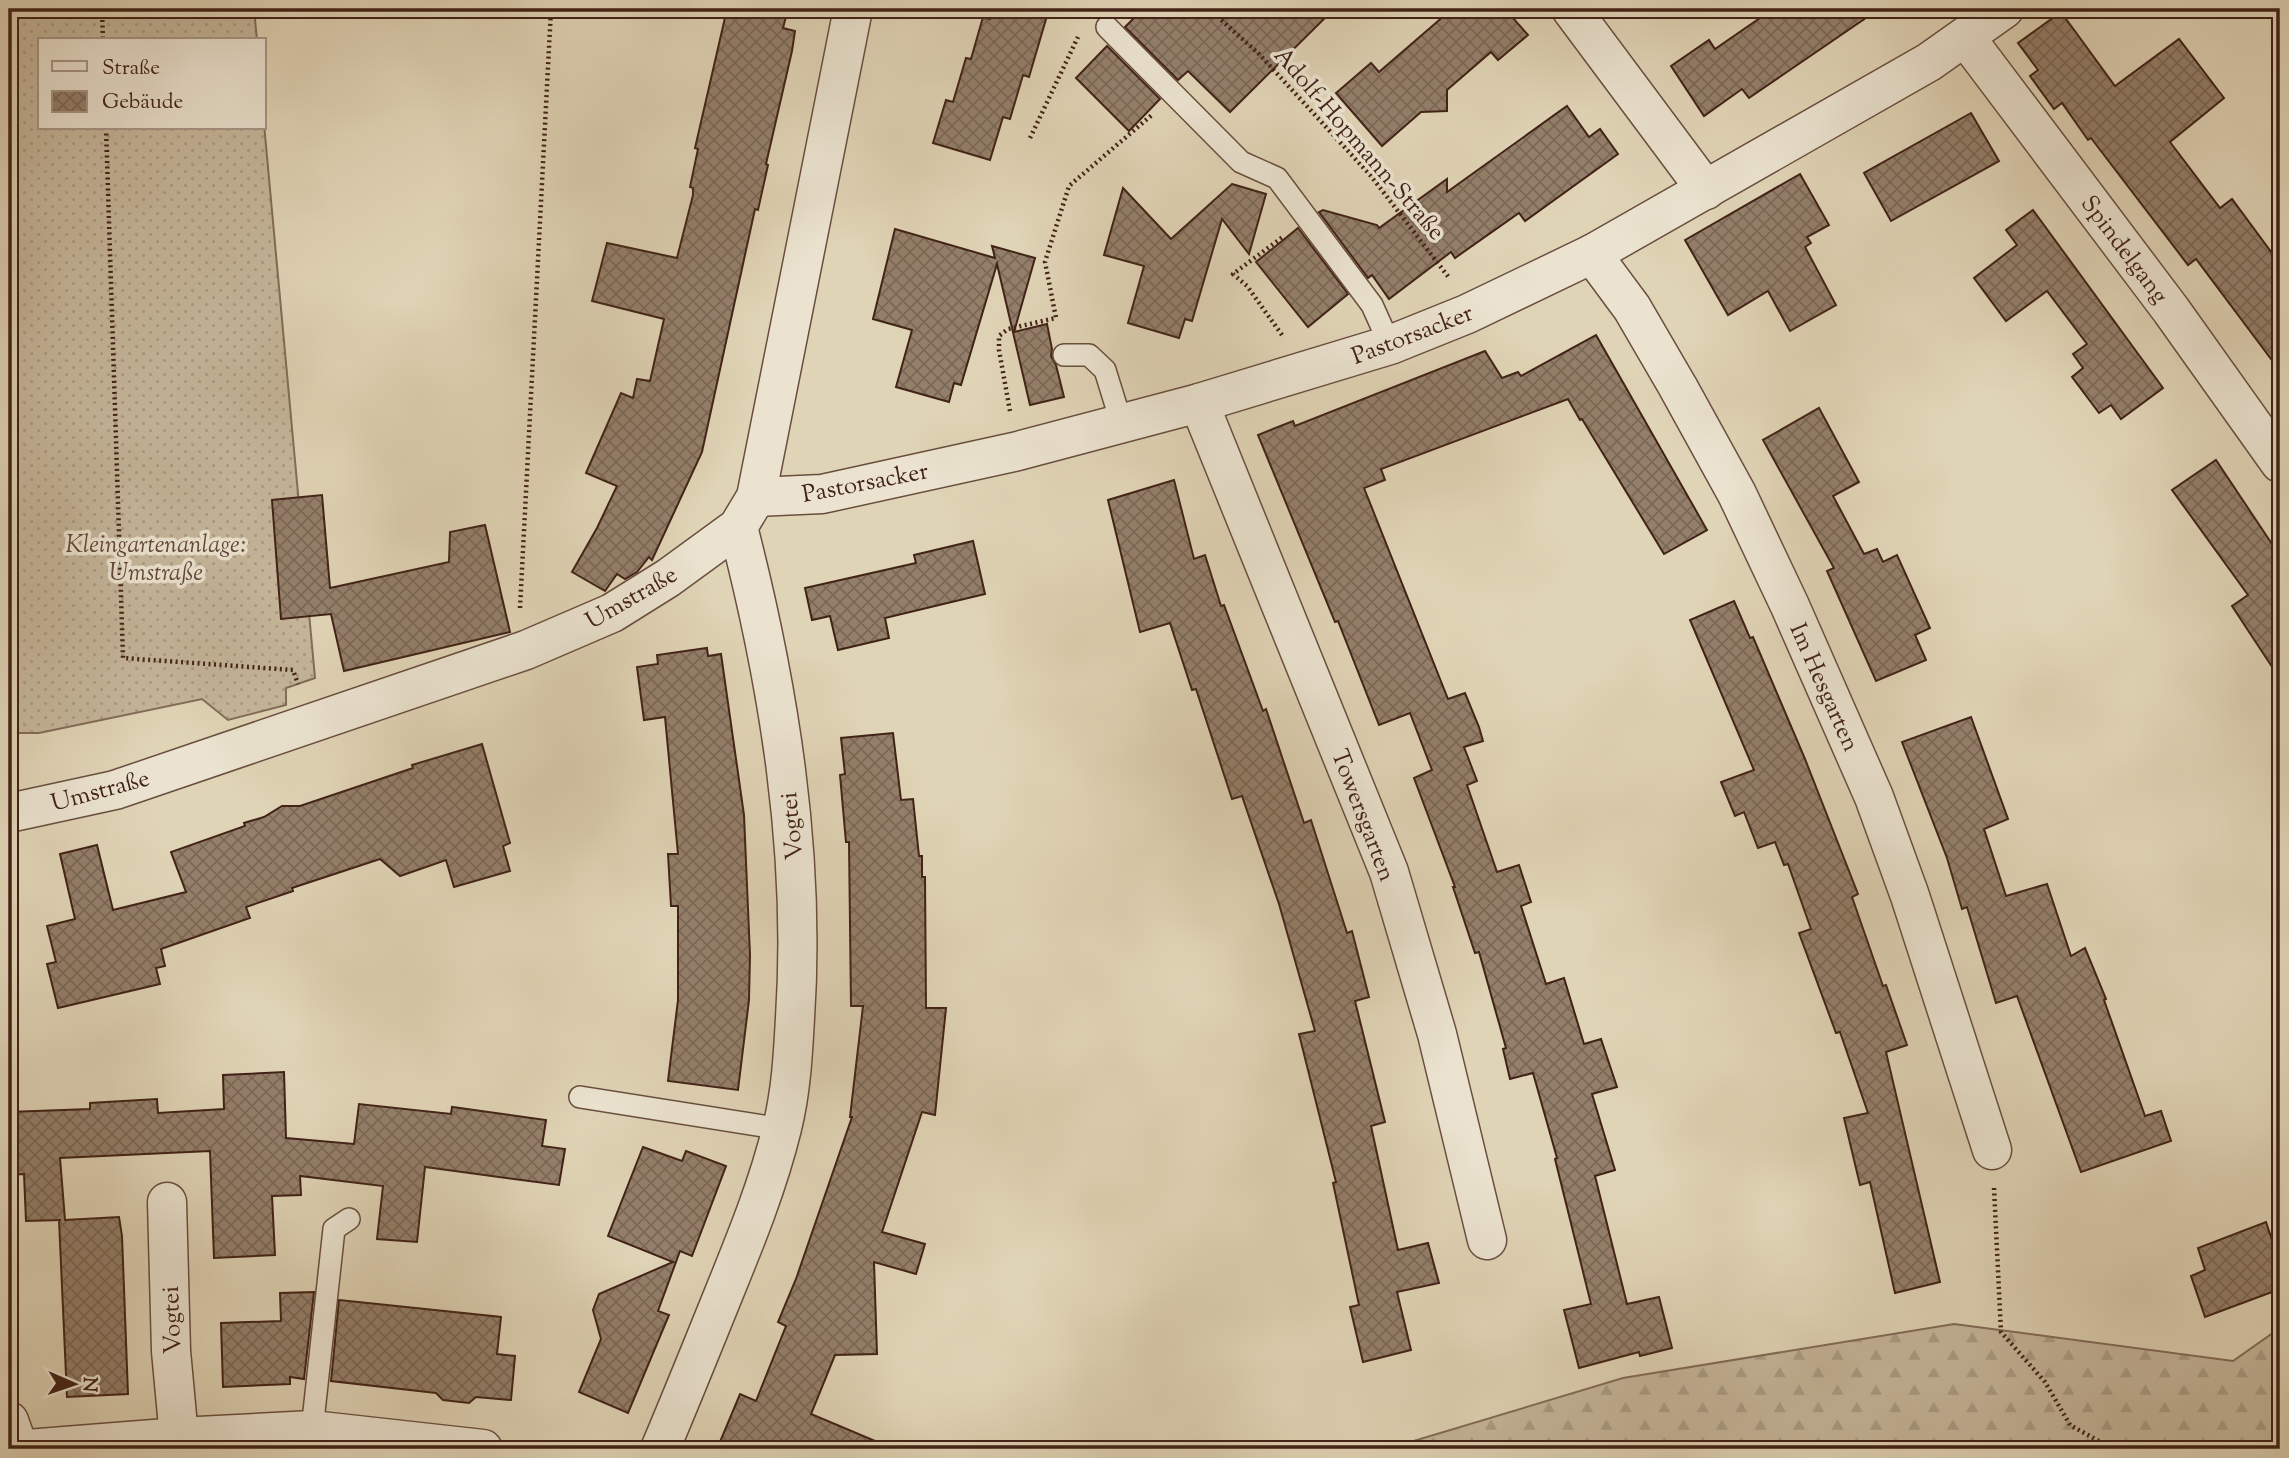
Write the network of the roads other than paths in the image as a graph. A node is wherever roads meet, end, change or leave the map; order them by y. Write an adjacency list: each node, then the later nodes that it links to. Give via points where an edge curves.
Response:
1 (853, 9): 13 (street)
2 (1571, 9): 6 (street)
3 (2004, 9): 5 (street, Pastorsacker)
4 (1107, 27): 8 (lane, via 1241,162 1278,178 1372,305)
5 (1966, 38): 6 (street, Pastorsacker); 12 (street, Spindelgang)
6 (1706, 190): 7 (street, Pastorsacker)
7 (1592, 254): 8 (street, Pastorsacker); 17 (street, Im Hesgarten, via 1632,308 1678,387 1737,494 1790,607 1874,797)
8 (1390, 345): 10 (street, Pastorsacker)
9 (1065, 355): 11 (lane, via 1089,355 1105,370)
10 (1199, 403): 11 (street, Pastorsacker); 20 (street, Towersgarten, via 1388,872 1437,1034)
11 (1122, 425): 13 (street, Pastorsacker)
12 (2280, 463)
13 (747, 512): 14 (street, Umstraße, via 668,578 612,613 526,650 115,790); 16 (street, Vogtei, via 754,592 781,732 794,852 798,973 791,1082)
14 (9, 813)
15 (580, 1097): 16 (lane)
16 (782, 1129): 27 (street, Vogtei, via 753,1220)
17 (1992, 1150)
18 (167, 1202): 23 (street, Vogtei, via 171,1351)
19 (349, 1219): 22 (lane, via 334,1229)
20 (1487, 1240)
21 (9, 1421): 24 (street)
22 (312, 1430): 23 (street); 26 (street)
23 (179, 1437): 25 (street)
24 (19, 1449)
25 (27, 1449)
26 (483, 1449)
27 (660, 1449)

